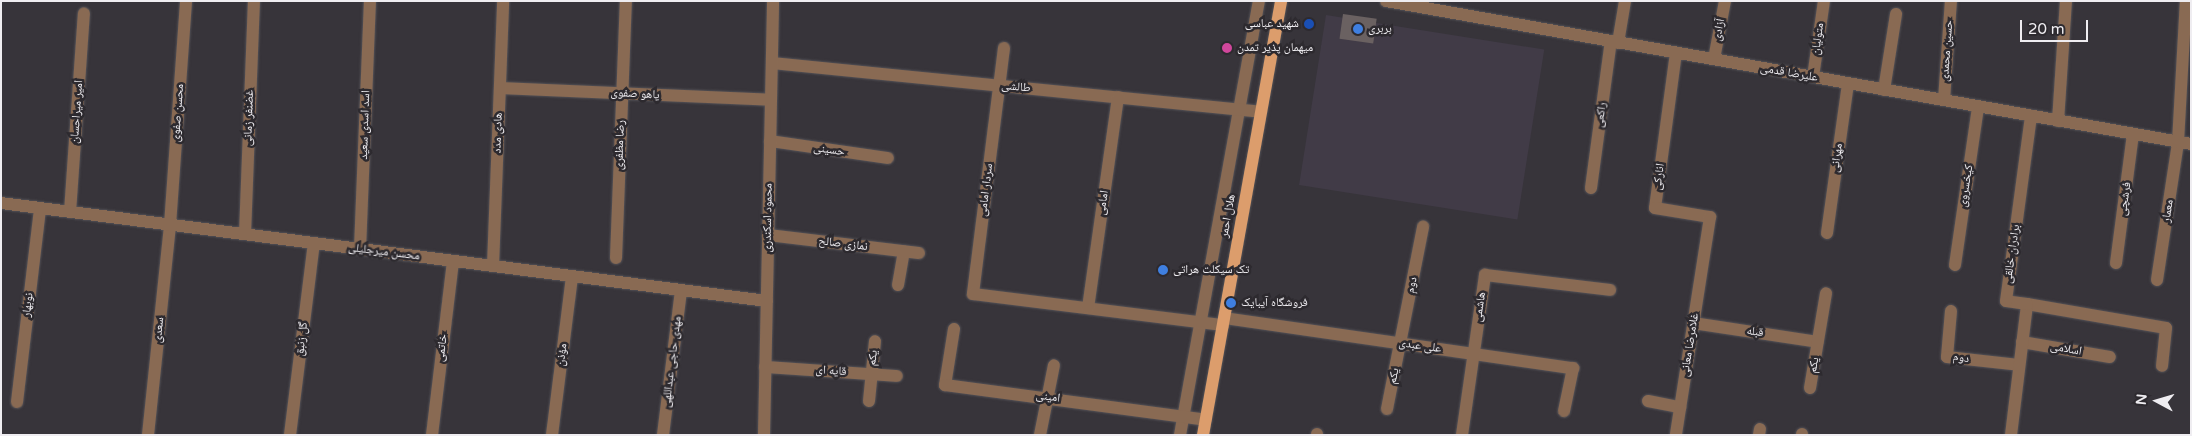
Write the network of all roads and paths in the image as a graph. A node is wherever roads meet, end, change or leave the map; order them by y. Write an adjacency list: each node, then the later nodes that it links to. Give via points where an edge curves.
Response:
1 (186, 1): 46 (street, محسن صفوی)
2 (254, 1): 49 (street, غضنفر زمانی)
3 (370, 1): 52 (street, اسد اسدی سعید)
4 (503, 1): 27 (street, هادی مدد)
5 (626, 1): 29 (street, رضا مظفری)
6 (773, 1): 23 (street, محمود اسکندری)
7 (1259, 1): 34 (street)
8 (1281, 1): 35 (main road, هلال احمر)
9 (1386, 1): 18 (street, علیرضا قدمی)
10 (1625, 1): 18 (street, راکعی)
11 (1725, 1): 21 (street, آزادی)
12 (1824, 1): 24 (street, متولیان)
13 (1951, 1): 32 (street, حسین محمدی)
14 (2066, 1): 37 (street)
15 (2186, 1): 22 (street, معمار)
16 (84, 13): 45 (street, امیر میراحسان)
17 (1896, 14): 28 (street)
18 (1614, 42): 20 (street, علیرضا قدمی); 42 (street, راکعی)
19 (1004, 48): 26 (street, سردار امامی)
20 (1676, 53): 21 (street, علیرضا قدمی); 55 (street, انارکی, via 1655,208 1710,217)
21 (1714, 59): 24 (street, علیرضا قدمی)
22 (2187, 60): 40 (street, معمار)
23 (772, 63): 26 (street, طالشی); 31 (street, محمود اسکندری)
24 (1813, 77): 25 (street, علیرضا قدمی)
25 (1848, 83): 28 (street, علیرضا قدمی); 48 (street, مهرانی)
26 (1000, 85): 30 (street, طالشی); 69 (street, سردار امامی, via 973,294)
27 (500, 88): 29 (street, یاهو صفوی); 60 (street, هادی مدد)
28 (1884, 90): 32 (street, علیرضا قدمی)
29 (622, 93): 31 (street, یاهو صفوی); 56 (street, رضا مظفری)
30 (1118, 98): 34 (street, طالشی); 69 (street, امامی)
31 (771, 100): 39 (street, محمود اسکندری)
32 (1944, 100): 33 (street, علیرضا قدمی)
33 (1978, 107): 36 (street, علیرضا قدمی); 59 (street, کیخسروی)
34 (1239, 110): 35 (street, طالشی); 72 (street)
35 (1261, 112): 71 (main road, هلال احمر)
36 (2031, 116): 37 (street, علیرضا قدمی); 68 (street, برادران خالقی, via 2006,300)
37 (2058, 120): 38 (street, علیرضا قدمی)
38 (2133, 134): 40 (street, علیرضا قدمی); 58 (street, فرشچی)
39 (770, 141): 41 (street, حسینی); 50 (street, محمود اسکندری)
40 (2184, 143): 62 (street, معمار)
41 (888, 158)
42 (1591, 188)
43 (1, 203): 44 (street, محسن میرجلیلی)
44 (40, 208): 45 (street, محسن میرجلیلی); 91 (street, نوبهار)
45 (70, 212): 46 (street, محسن میرجلیلی)
46 (170, 225): 49 (street, محسن میرجلیلی); 97 (street, سعدی)
47 (1423, 227): 78 (street, دوم)
48 (1827, 233)
49 (244, 234): 51 (street, محسن میرجلیلی)
50 (768, 234): 53 (street, نمازی صالح); 67 (street, محمود اسکندری)
51 (314, 243): 52 (street, محسن میرجلیلی); 98 (street, گل زنبق)
52 (360, 249): 57 (street, محسن میرجلیلی)
53 (904, 252): 54 (street, نمازی صالح); 63 (street)
54 (919, 254)
55 (1703, 256): 73 (street, غلامرضا معانی)
56 (616, 258)
57 (453, 261): 60 (street, محسن میرجلیلی); 99 (street, خاتمی)
58 (2116, 263)
59 (1954, 265)
60 (493, 266): 61 (street, محسن میرجلیلی)
61 (572, 276): 64 (street, محسن میرجلیلی); 100 (street, مؤذن)
62 (2157, 280)
63 (898, 285)
64 (681, 290): 67 (street, محسن میرجلیلی); 101 (street, مهدی حاجی عبداللهی)
65 (1610, 290): 79 (street, هاشمی, via 1485,275)
66 (1826, 293): 76 (street)
67 (767, 301): 84 (street, محمود اسکندری)
68 (2027, 304): 77 (street); 83 (street, via 2166,328)
69 (1088, 308): 72 (street)
70 (1951, 311): 82 (street, دوم, via 1947,357)
71 (1223, 321): 72 (street); 78 (street, علی عبدی); 96 (main road, هلال احمر)
72 (1201, 322): 95 (street)
73 (1693, 323): 76 (street, قبله); 92 (street, غلامرضا معانی)
74 (954, 329): 88 (street, امینی, via 945,385)
75 (875, 341): 85 (street, یکم)
76 (1818, 342): 87 (street, یکم)
77 (2022, 342): 80 (street, اسلامی); 82 (street)
78 (1401, 343): 79 (street, علی عبدی); 93 (street, یکم)
79 (1474, 354): 94 (street, علی عبدی, via 1573,368); 106 (street, هاشمی)
80 (2110, 357)
81 (1054, 365): 88 (street)
82 (2019, 365): 108 (street)
83 (2162, 366)
84 (765, 367): 85 (street, قایه ای); 102 (street, محمود اسکندری)
85 (871, 374): 86 (street, قایه ای); 89 (street)
86 (897, 376)
87 (1810, 388)
88 (1047, 397): 95 (street, امینی); 103 (street)
89 (869, 401)
90 (1648, 401): 92 (street)
91 (16, 402)
92 (1680, 407): 107 (street, غلامرضا معانی)
93 (1387, 409)
94 (1564, 411)
95 (1184, 417): 96 (street, امینی); 104 (street)
96 (1206, 420): 105 (main road, هلال احمر)
97 (148, 435)
98 (290, 435)
99 (432, 435)
100 (552, 435)
101 (663, 435)
102 (764, 435)
103 (1040, 435)
104 (1180, 435)
105 (1203, 435)
106 (1462, 435)
107 (1676, 435)
108 (2011, 435)

